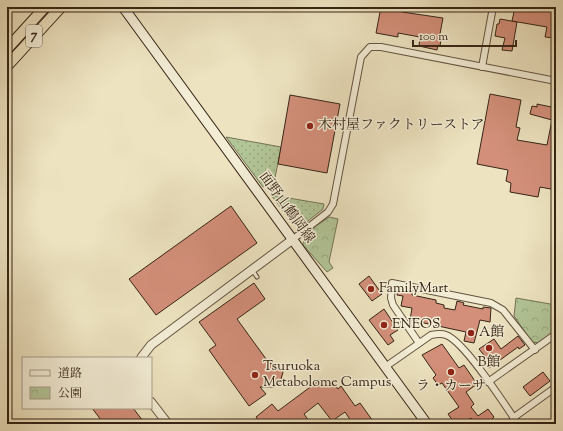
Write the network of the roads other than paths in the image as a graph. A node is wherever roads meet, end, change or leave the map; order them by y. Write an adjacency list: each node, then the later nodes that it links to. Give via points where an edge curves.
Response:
1 (45, 7): 5 (highway, 7)
2 (61, 7): 6 (highway, 7)
3 (123, 7): 9 (main road, 面野山鶴岡線)
4 (494, 7): 7 (street)
5 (7, 49)
6 (7, 66)
7 (482, 67): 8 (street); 9 (street, via 370,47 361,57 333,204 328,212)
8 (556, 81)
9 (292, 240): 10 (street); 16 (main road, 面野山鶴岡線)
10 (252, 269): 11 (lane); 15 (street, via 150,344)
11 (258, 277)
12 (556, 334): 14 (street)
13 (418, 343): 14 (street, via 393,305 392,283 491,303 503,310); 16 (street); 17 (street, via 438,333 446,335 468,354)
14 (535, 350): 17 (street)
15 (142, 357)
16 (385, 367): 22 (main road, 面野山鶴岡線)
17 (488, 382): 20 (street)
18 (556, 387): 20 (street)
19 (152, 403): 21 (street)
20 (513, 418): 23 (street)
21 (168, 424)
22 (427, 424)
23 (518, 424)

